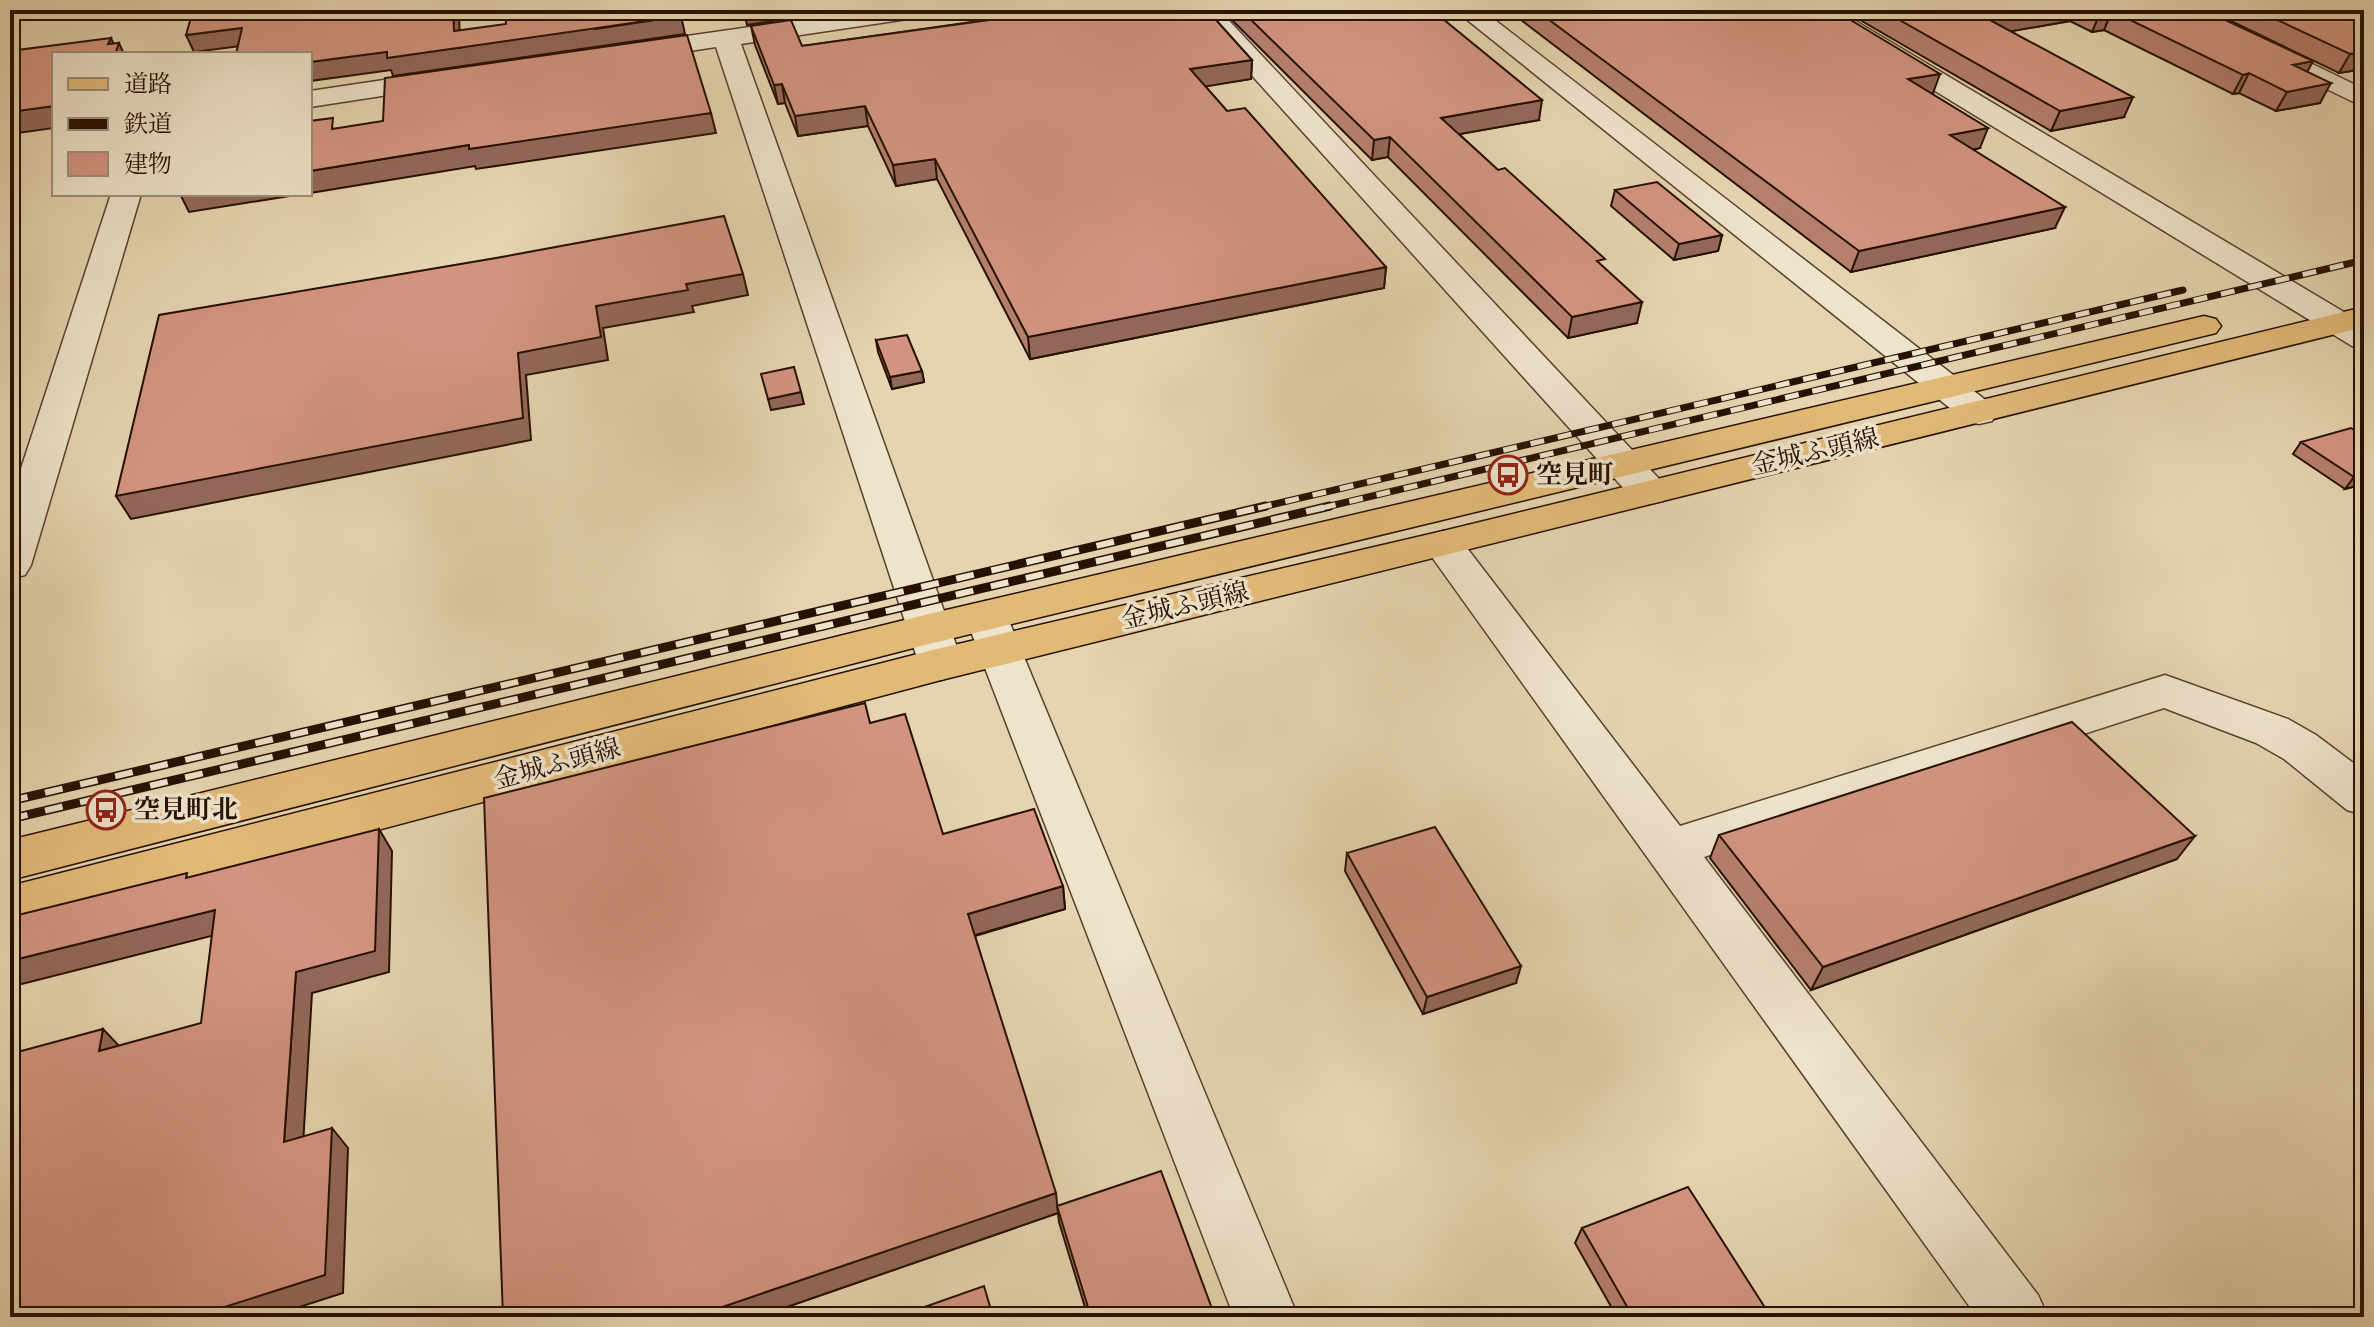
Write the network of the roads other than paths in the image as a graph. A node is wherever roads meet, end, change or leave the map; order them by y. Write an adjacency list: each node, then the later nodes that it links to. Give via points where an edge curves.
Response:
1 (921, 10): 6 (street)
2 (1205, 10): 16 (street)
3 (1467, 10): 14 (street)
4 (1820, 10): 13 (street)
5 (2182, 10): 10 (street)
6 (726, 38): 7 (street); 20 (street)
7 (603, 56)
8 (464, 76): 9 (street)
9 (312, 99)
10 (2364, 99)
11 (125, 196): 18 (street)
12 (2364, 287): 13 (main road, 金城ふ頭線)
13 (2342, 320): 14 (main road, 金城ふ頭線); 15 (main road, 金城ふ頭線)
14 (1947, 386): 15 (street); 16 (main road, 金城ふ頭線)
15 (1979, 413): 16 (main road, 金城ふ頭線)
16 (1637, 477): 17 (main road, 金城ふ頭線); 19 (main road, 金城ふ頭線)
17 (1443, 544): 19 (main road, 金城ふ頭線); 22 (street)
18 (10, 565)
19 (992, 633): 20 (main road, 金城ふ頭線); 25 (street)
20 (935, 647): 23 (main road, 金城ふ頭線); 24 (main road, 金城ふ頭線)
21 (2364, 797): 22 (street, via 2272,731 2165,691)
22 (1669, 849): 26 (street)
23 (10, 860)
24 (10, 907)
25 (1266, 1317)
26 (2016, 1317)

